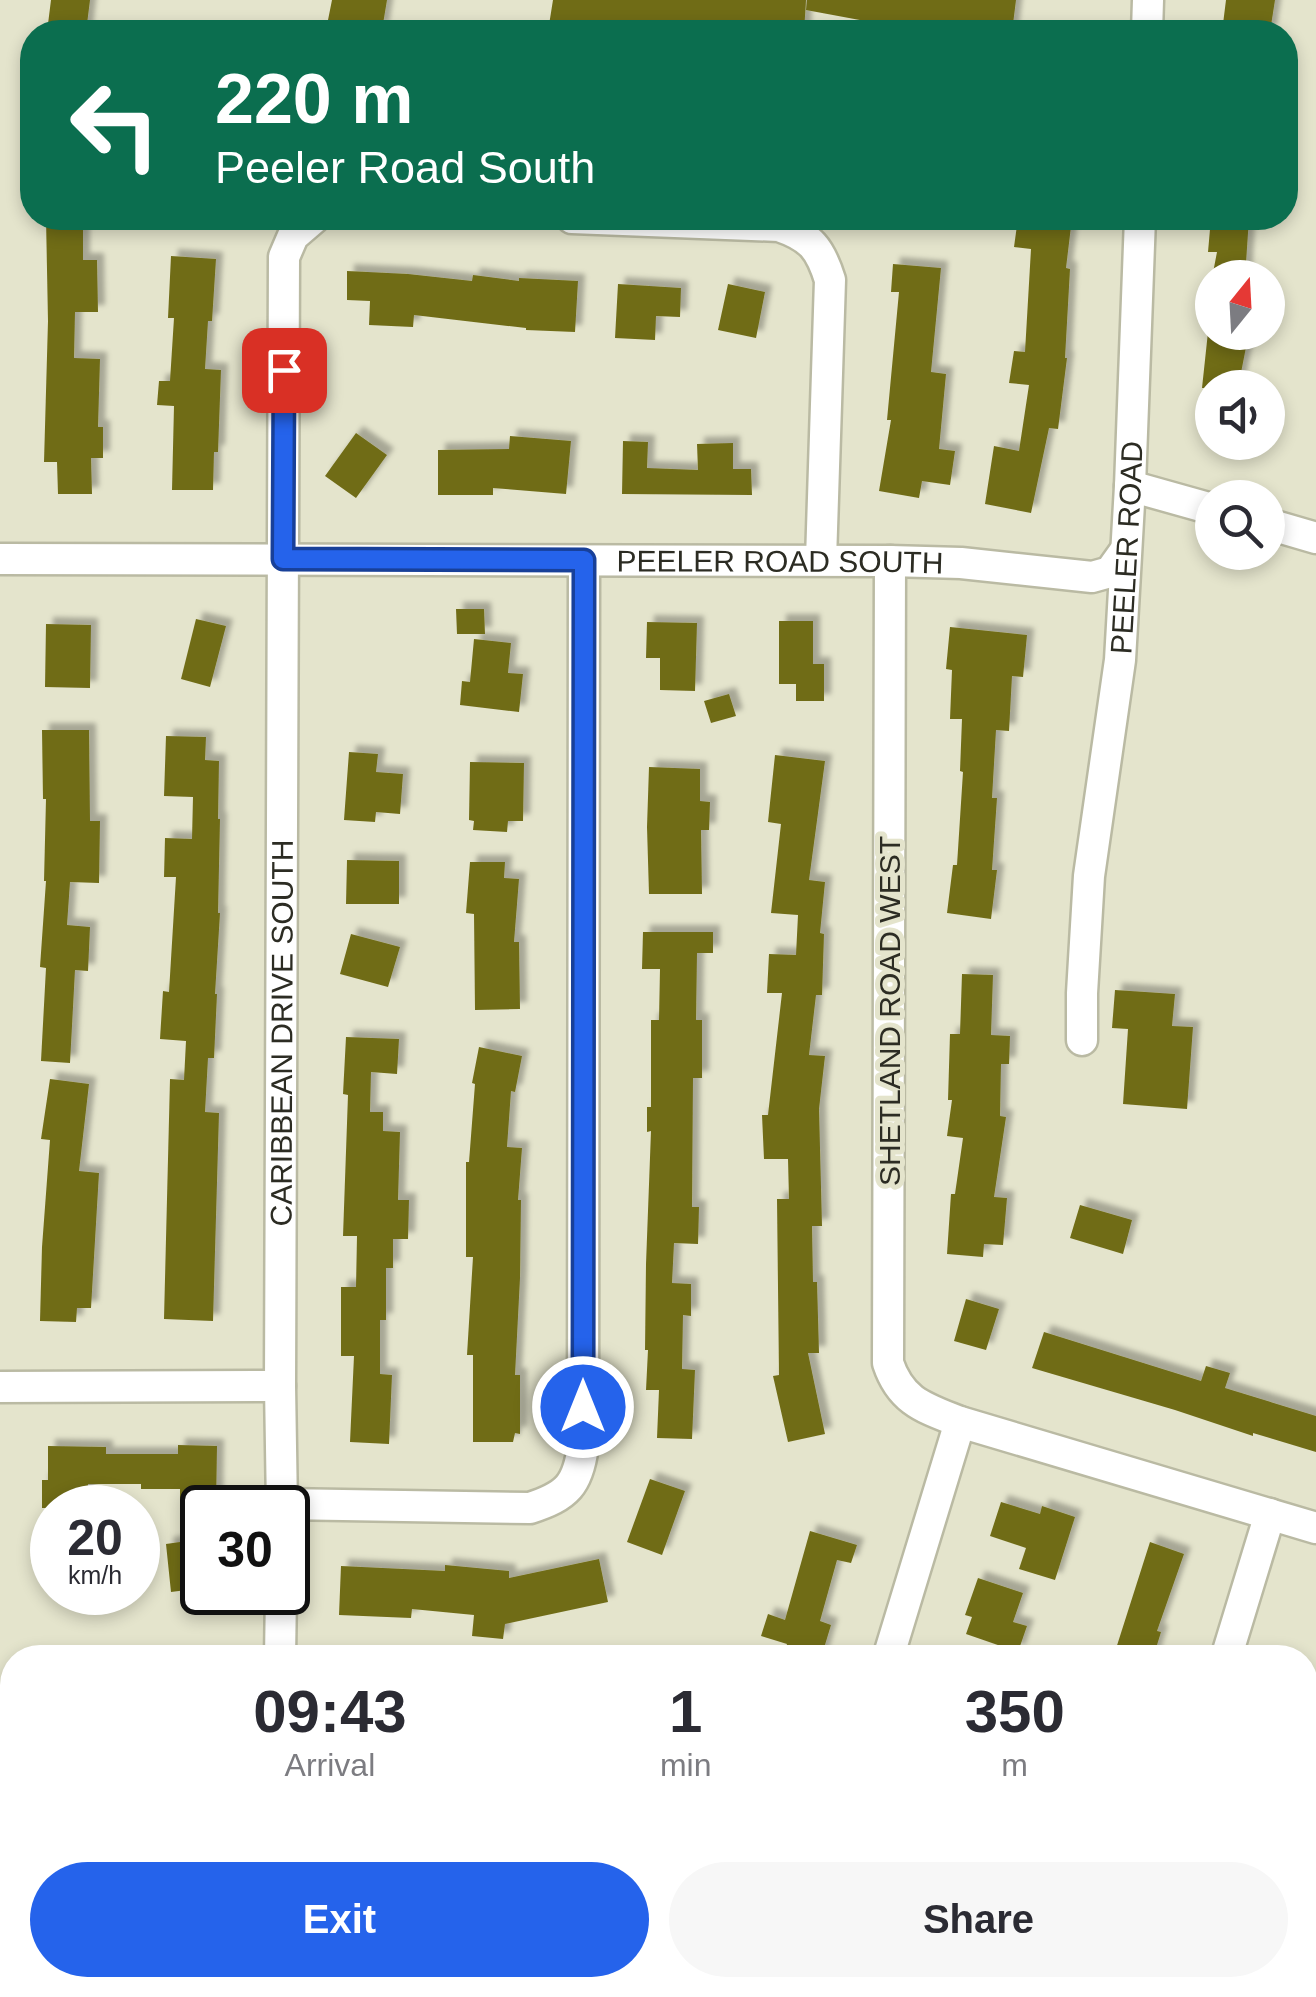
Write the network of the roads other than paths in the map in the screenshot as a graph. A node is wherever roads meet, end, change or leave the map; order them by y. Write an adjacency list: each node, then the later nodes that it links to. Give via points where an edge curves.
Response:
1 (300, 230): 10 (street, CARIBBEAN DRIVE SOUTH, via 284,257)
2 (791, 230): 12 (street, via 812,242 830,280)
3 (1140, 230): 4 (street, PEELER ROAD)
4 (1130, 486): 5 (street); 8 (street, PEELER ROAD)
5 (1195, 504)
6 (1285, 529): 7 (street)
7 (1316, 538)
8 (1125, 551): 13 (street, PEELER ROAD SOUTH, via 1110,572 1092,577); 14 (street, PEELER ROAD, via 1120,660 1089,876)
9 (0, 559): 10 (street, PEELER ROAD SOUTH)
10 (283, 559): 11 (street, PEELER ROAD SOUTH); 15 (street, CARIBBEAN DRIVE SOUTH)
11 (584, 560): 12 (street, PEELER ROAD SOUTH); 19 (street, via 580,1469 554,1500 530,1508)
12 (821, 560): 13 (street, PEELER ROAD SOUTH)
13 (890, 561): 17 (street, SHETLAND ROAD WEST, via 888,1363 901,1390 919,1406)
14 (1082, 1040)
15 (280, 1386): 16 (street); 18 (street, CARIBBEAN DRIVE SOUTH)
16 (0, 1387)
17 (960, 1422): 20 (street, SHETLAND ROAD WEST); 24 (street)
18 (282, 1485)
19 (310, 1506)
20 (1270, 1514): 21 (street, SHETLAND ROAD WEST); 25 (street)
21 (1316, 1528)
22 (281, 1615): 23 (street)
23 (280, 1645)
24 (892, 1645)
25 (1230, 1645)

